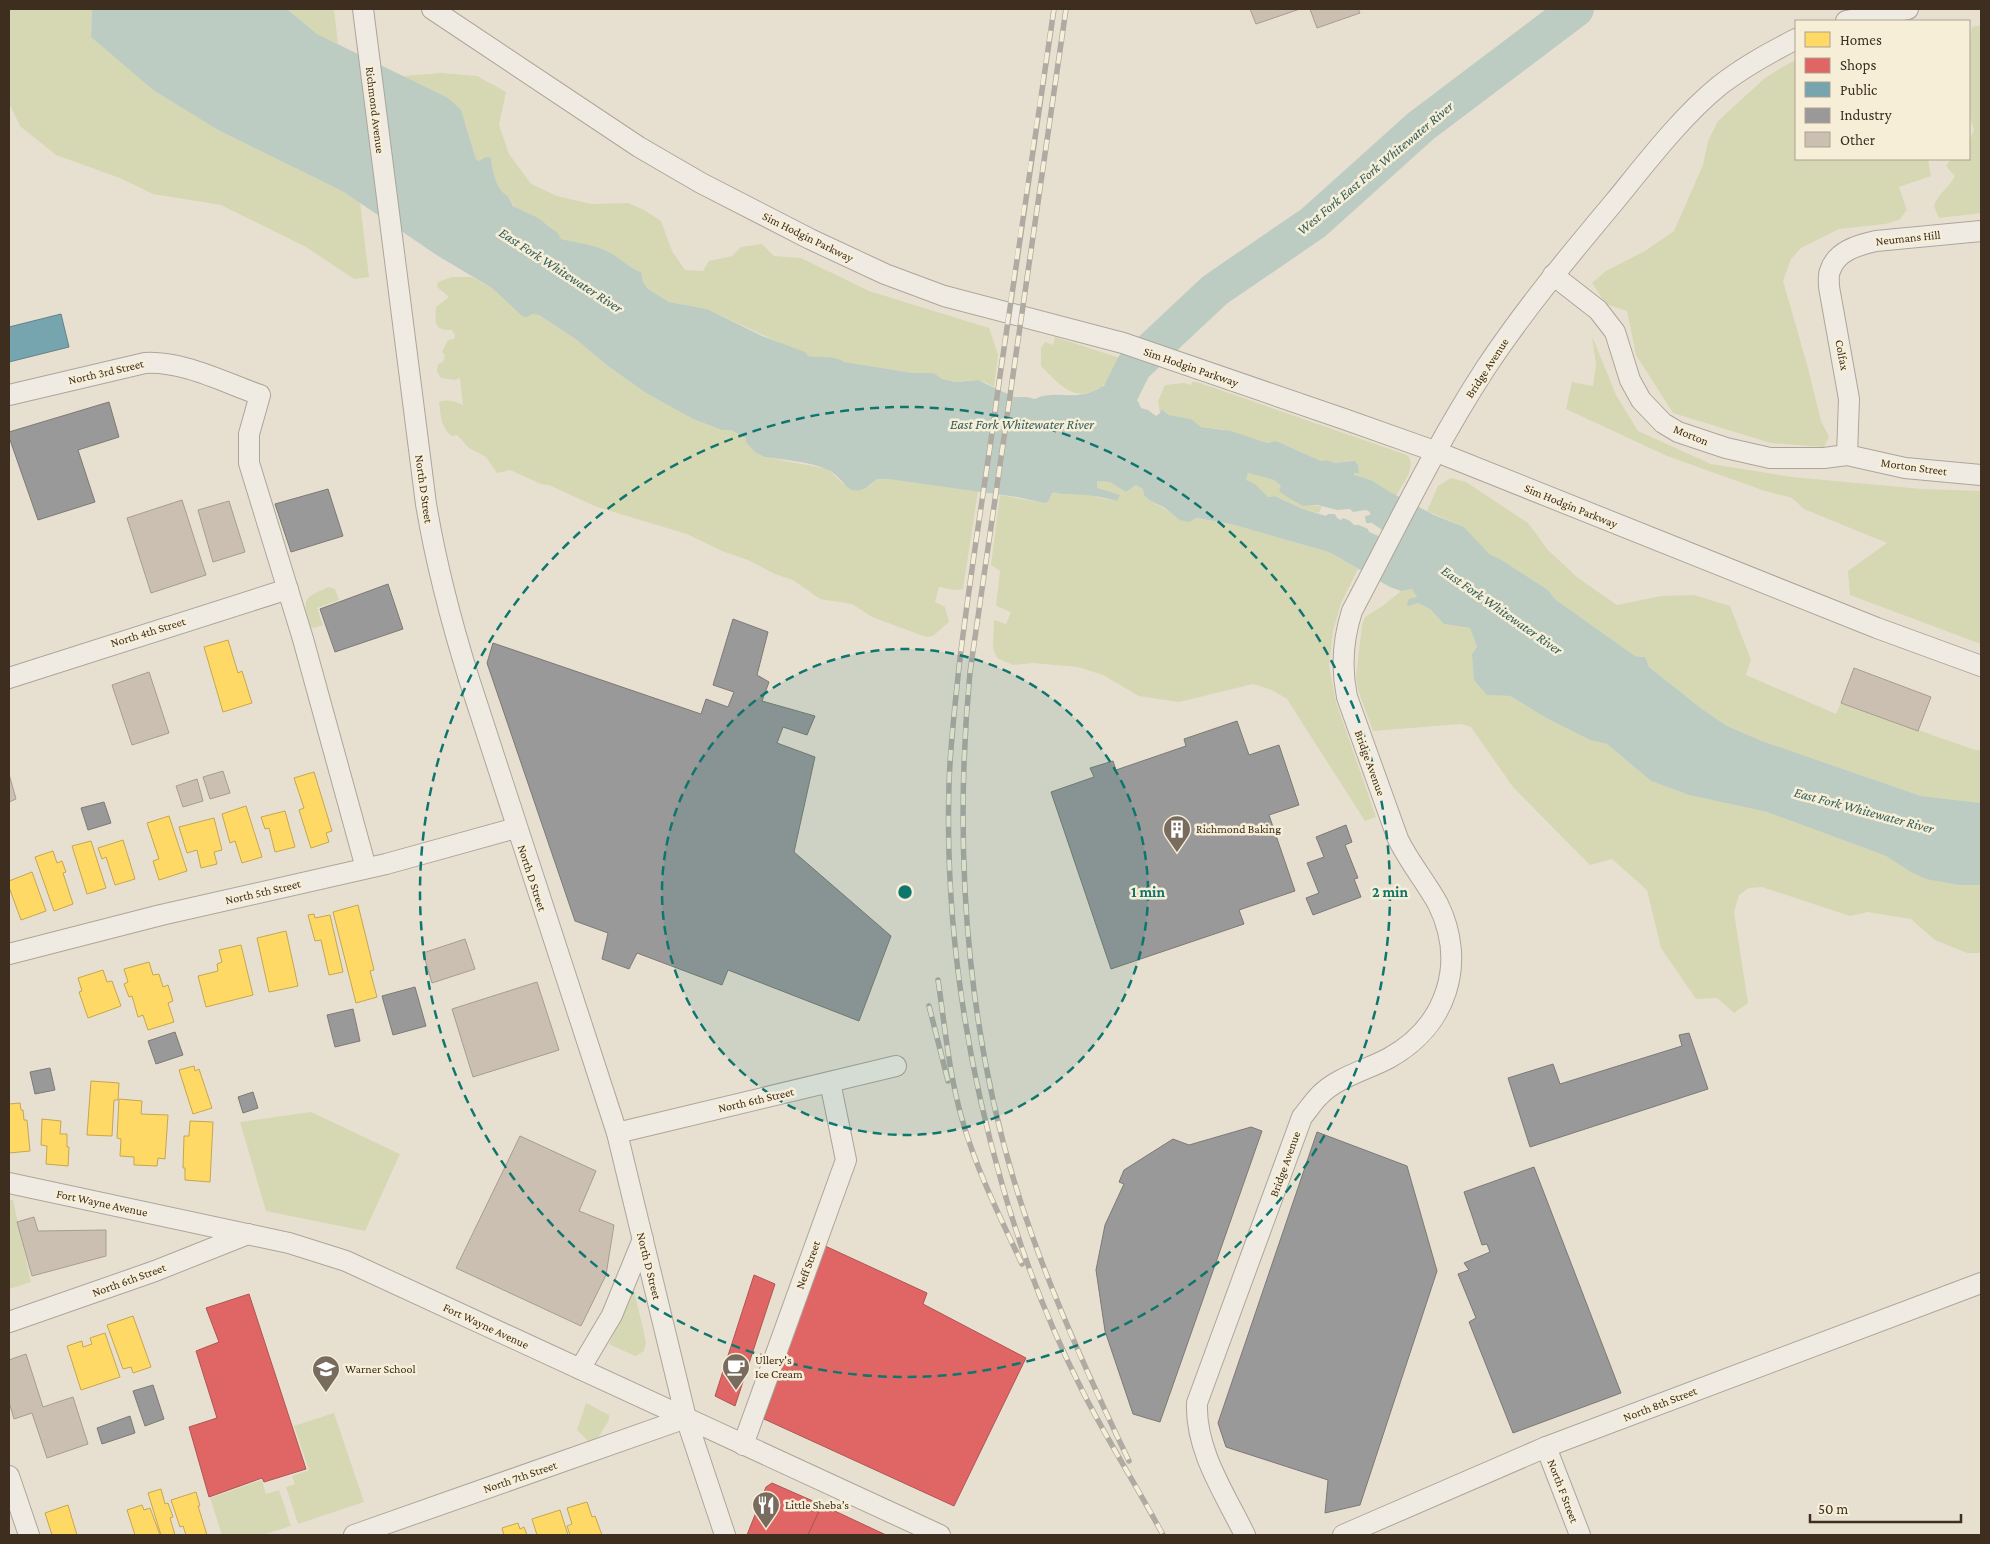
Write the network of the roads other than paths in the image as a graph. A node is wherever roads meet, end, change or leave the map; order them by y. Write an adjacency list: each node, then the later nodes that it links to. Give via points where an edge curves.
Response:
1 (362, 9): 6 (street, Richmond Avenue)
2 (432, 9): 11 (street, Sim Hodgin Parkway, via 639,147 701,183 885,274 944,296 1123,344)
3 (1908, 9): 4 (street)
4 (1851, 20)
5 (1795, 40): 9 (street, Bridge Avenue, via 1757,59 1700,104)
6 (388, 211): 17 (street, North D Street, via 434,553 450,619)
7 (1981, 231): 8 (street, Neumans Hill, via 1876,241 1861,244)
8 (1837, 257): 12 (street, Colfax, via 1830,270 1829,287 1849,399)
9 (1553, 275): 11 (street, Bridge Avenue, via 1485,370); 12 (street, Morton, via 1598,310 1615,332 1630,380 1641,400 1663,423 1678,432 1726,448 1770,458)
10 (9, 395): 14 (street, North 3rd Street, via 158,362 183,367 260,395 249,434 249,463)
11 (1437, 452): 15 (street, Sim Hodgin Parkway, via 1877,628); 38 (street, Bridge Avenue, via 1352,611 1343,679 1398,839 1445,922 1452,959 1451,978 1435,1015 1416,1039 1388,1059 1330,1087 1302,1117 1197,1403 1196,1420 1204,1452)
12 (1847, 455): 13 (street, Morton Street, via 1905,468)
13 (1981, 475)
14 (288, 589): 16 (street, North 4th Street); 18 (street)
15 (1981, 666)
16 (9, 678)
17 (516, 828): 18 (street, North 5th Street); 22 (street, North D Street)
18 (366, 868): 19 (street, North 5th Street)
19 (9, 954)
20 (896, 1066): 21 (street, North 6th Street)
21 (830, 1082): 22 (street, North 6th Street); 30 (street, Neff Street, via 846,1160)
22 (617, 1133): 25 (street, North D Street)
23 (9, 1183): 24 (street, Fort Wayne Avenue)
24 (248, 1234): 27 (street, North 6th Street); 28 (street, Fort Wayne Avenue, via 346,1261)
25 (643, 1239): 28 (street, via 612,1315); 29 (street, North D Street)
26 (1981, 1283): 31 (street, North 8th Street)
27 (9, 1322)
28 (580, 1369): 29 (street, Fort Wayne Avenue)
29 (686, 1418): 30 (street, Fort Wayne Avenue); 33 (street, North 7th Street); 36 (street, North D Street)
30 (743, 1445): 37 (street, Fort Wayne Avenue)
31 (1546, 1447): 39 (street, North 8th Street); 40 (street, North F Street)
32 (9, 1476): 34 (street)
33 (387, 1530): 35 (street, North 7th Street)
34 (28, 1535)
35 (354, 1535)
36 (725, 1535)
37 (940, 1535)
38 (1245, 1535)
39 (1343, 1535)
40 (1580, 1535)

